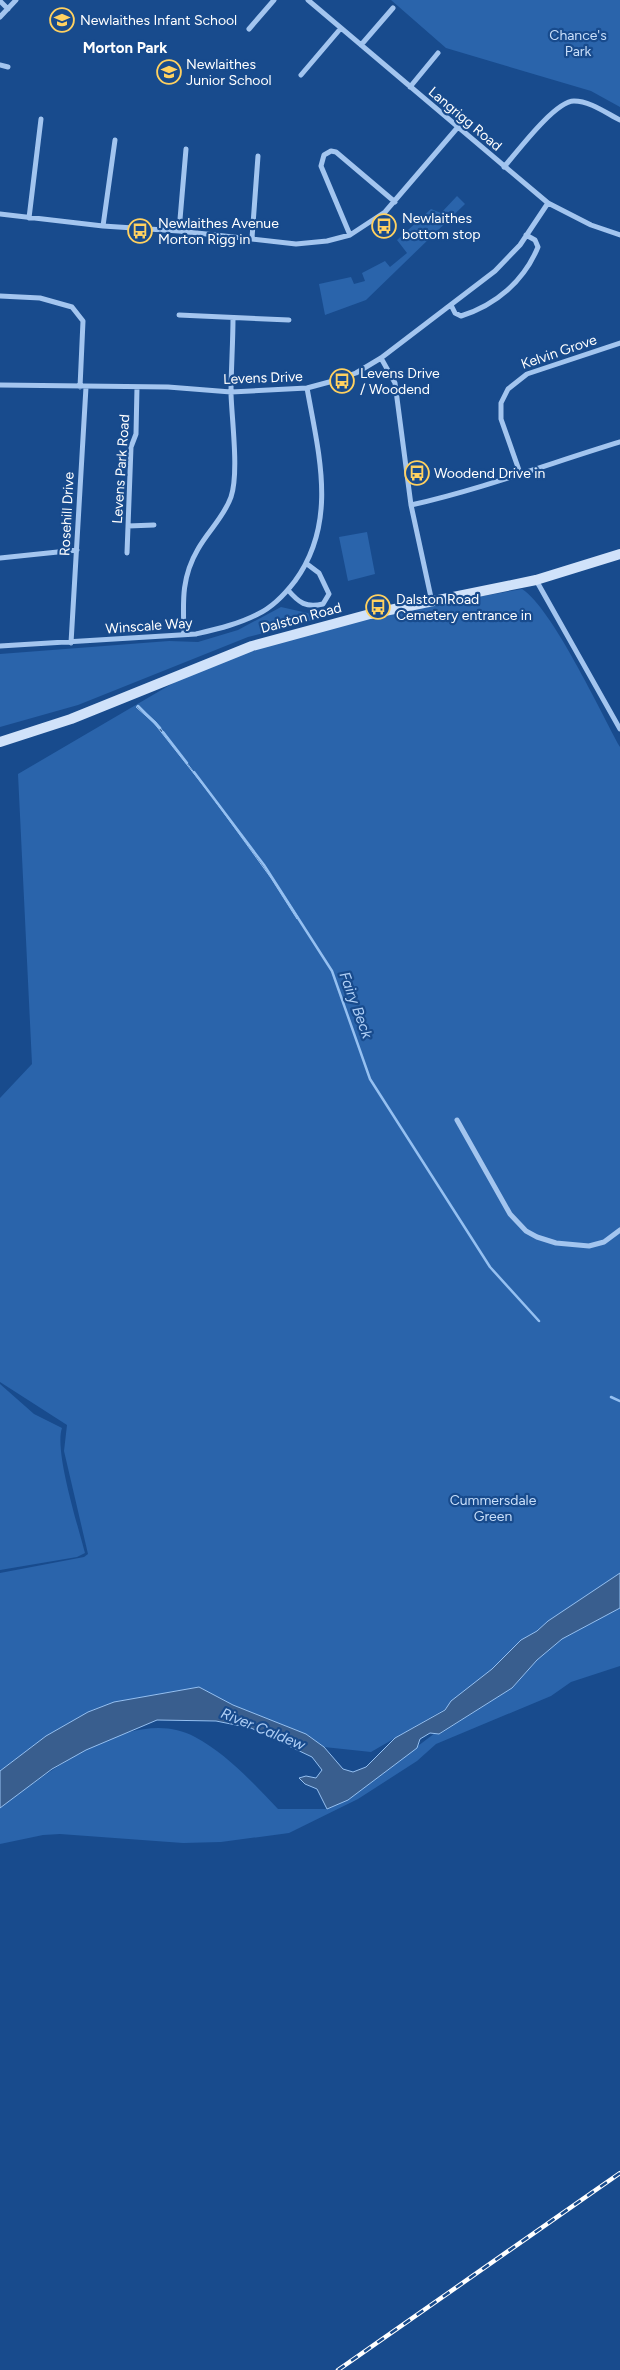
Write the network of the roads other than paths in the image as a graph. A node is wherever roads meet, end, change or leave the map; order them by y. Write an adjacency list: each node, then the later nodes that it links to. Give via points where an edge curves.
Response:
1 (0, 0): 6 (street)
2 (16, 0): 6 (street)
3 (274, 0): 10 (street)
4 (308, 0): 5 (street, Langrigg Road)
5 (315, 2): 9 (street, Langrigg Road)
6 (8, 8): 8 (street)
7 (393, 8): 11 (street)
8 (0, 16)
9 (341, 28): 11 (street, Langrigg Road); 15 (street)
10 (249, 29)
11 (361, 45): 16 (street, Langrigg Road)
12 (438, 53): 16 (street)
13 (0, 64): 14 (street)
14 (8, 66)
15 (301, 75)
16 (410, 87): 19 (street, Langrigg Road)
17 (42, 119): 27 (street)
18 (620, 120): 23 (street, via 590,105 573,101 558,108)
19 (458, 127): 23 (street, Langrigg Road); 24 (street)
20 (115, 140): 28 (street)
21 (186, 148): 29 (street)
22 (258, 156): 33 (street)
23 (504, 167): 25 (street, Langrigg Road)
24 (395, 202): 30 (street, via 375,220); 30 (street, via 336,152 324,155 321,166)
25 (548, 203): 31 (street, Levens Drive); 32 (street, Langrigg Road, via 591,225)
26 (0, 214): 27 (street)
27 (29, 218): 28 (street)
28 (103, 226): 29 (street)
29 (179, 231): 33 (street)
30 (350, 235): 33 (street, via 296,244)
31 (526, 235): 35 (street, Levens Drive, via 494,272); 35 (street, via 535,240 538,247 512,288 498,299 461,316)
32 (620, 235)
33 (252, 238)
34 (0, 296): 42 (street, Rosehill Drive, via 40,298 72,307 83,321)
35 (451, 305): 40 (street, Levens Drive)
36 (179, 315): 37 (street)
37 (233, 318): 38 (street); 45 (street)
38 (289, 320)
39 (620, 343): 47 (street, Kelvin Grove, via 527,374 508,389 502,402 502,419)
40 (381, 358): 44 (street, Levens Drive, via 356,373); 48 (street, via 395,384)
41 (0, 385): 42 (street, Levens Drive)
42 (83, 387): 43 (street, Levens Drive); 51 (street, Rosehill Drive)
43 (137, 387): 45 (street, Levens Drive); 50 (street, Levens Park Road)
44 (307, 388): 45 (street, Levens Drive); 55 (street, Winscale Way, via 321,467 322,496 319,526)
45 (231, 392): 59 (street, via 234,470 231,496 220,520 198,548 188,569 183,590)
46 (620, 442): 47 (street)
47 (520, 473): 48 (street, via 463,493)
48 (412, 505): 58 (street)
49 (154, 525): 50 (street)
50 (128, 526): 52 (street, Levens Park Road)
51 (77, 550): 54 (street); 60 (street, Rosehill Drive)
52 (127, 553)
53 (620, 554): 56 (main road, Dalston Road)
54 (0, 558)
55 (306, 564): 57 (street, Winscale Way); 57 (street, via 319,573 329,594 323,604 304,606)
56 (536, 580): 58 (main road, Dalston Road); 62 (street)
57 (288, 590): 59 (street, Winscale Way, via 259,614 224,627)
58 (432, 602): 63 (main road, Dalston Road, via 252,646 71,719)
59 (184, 634): 60 (street, Winscale Way)
60 (71, 643): 61 (street, Winscale Way)
61 (0, 646)
62 (620, 729)
63 (0, 742)
64 (457, 1120): 65 (street, via 510,1214 526,1231 556,1243 589,1246 604,1242)
65 (620, 1230)

